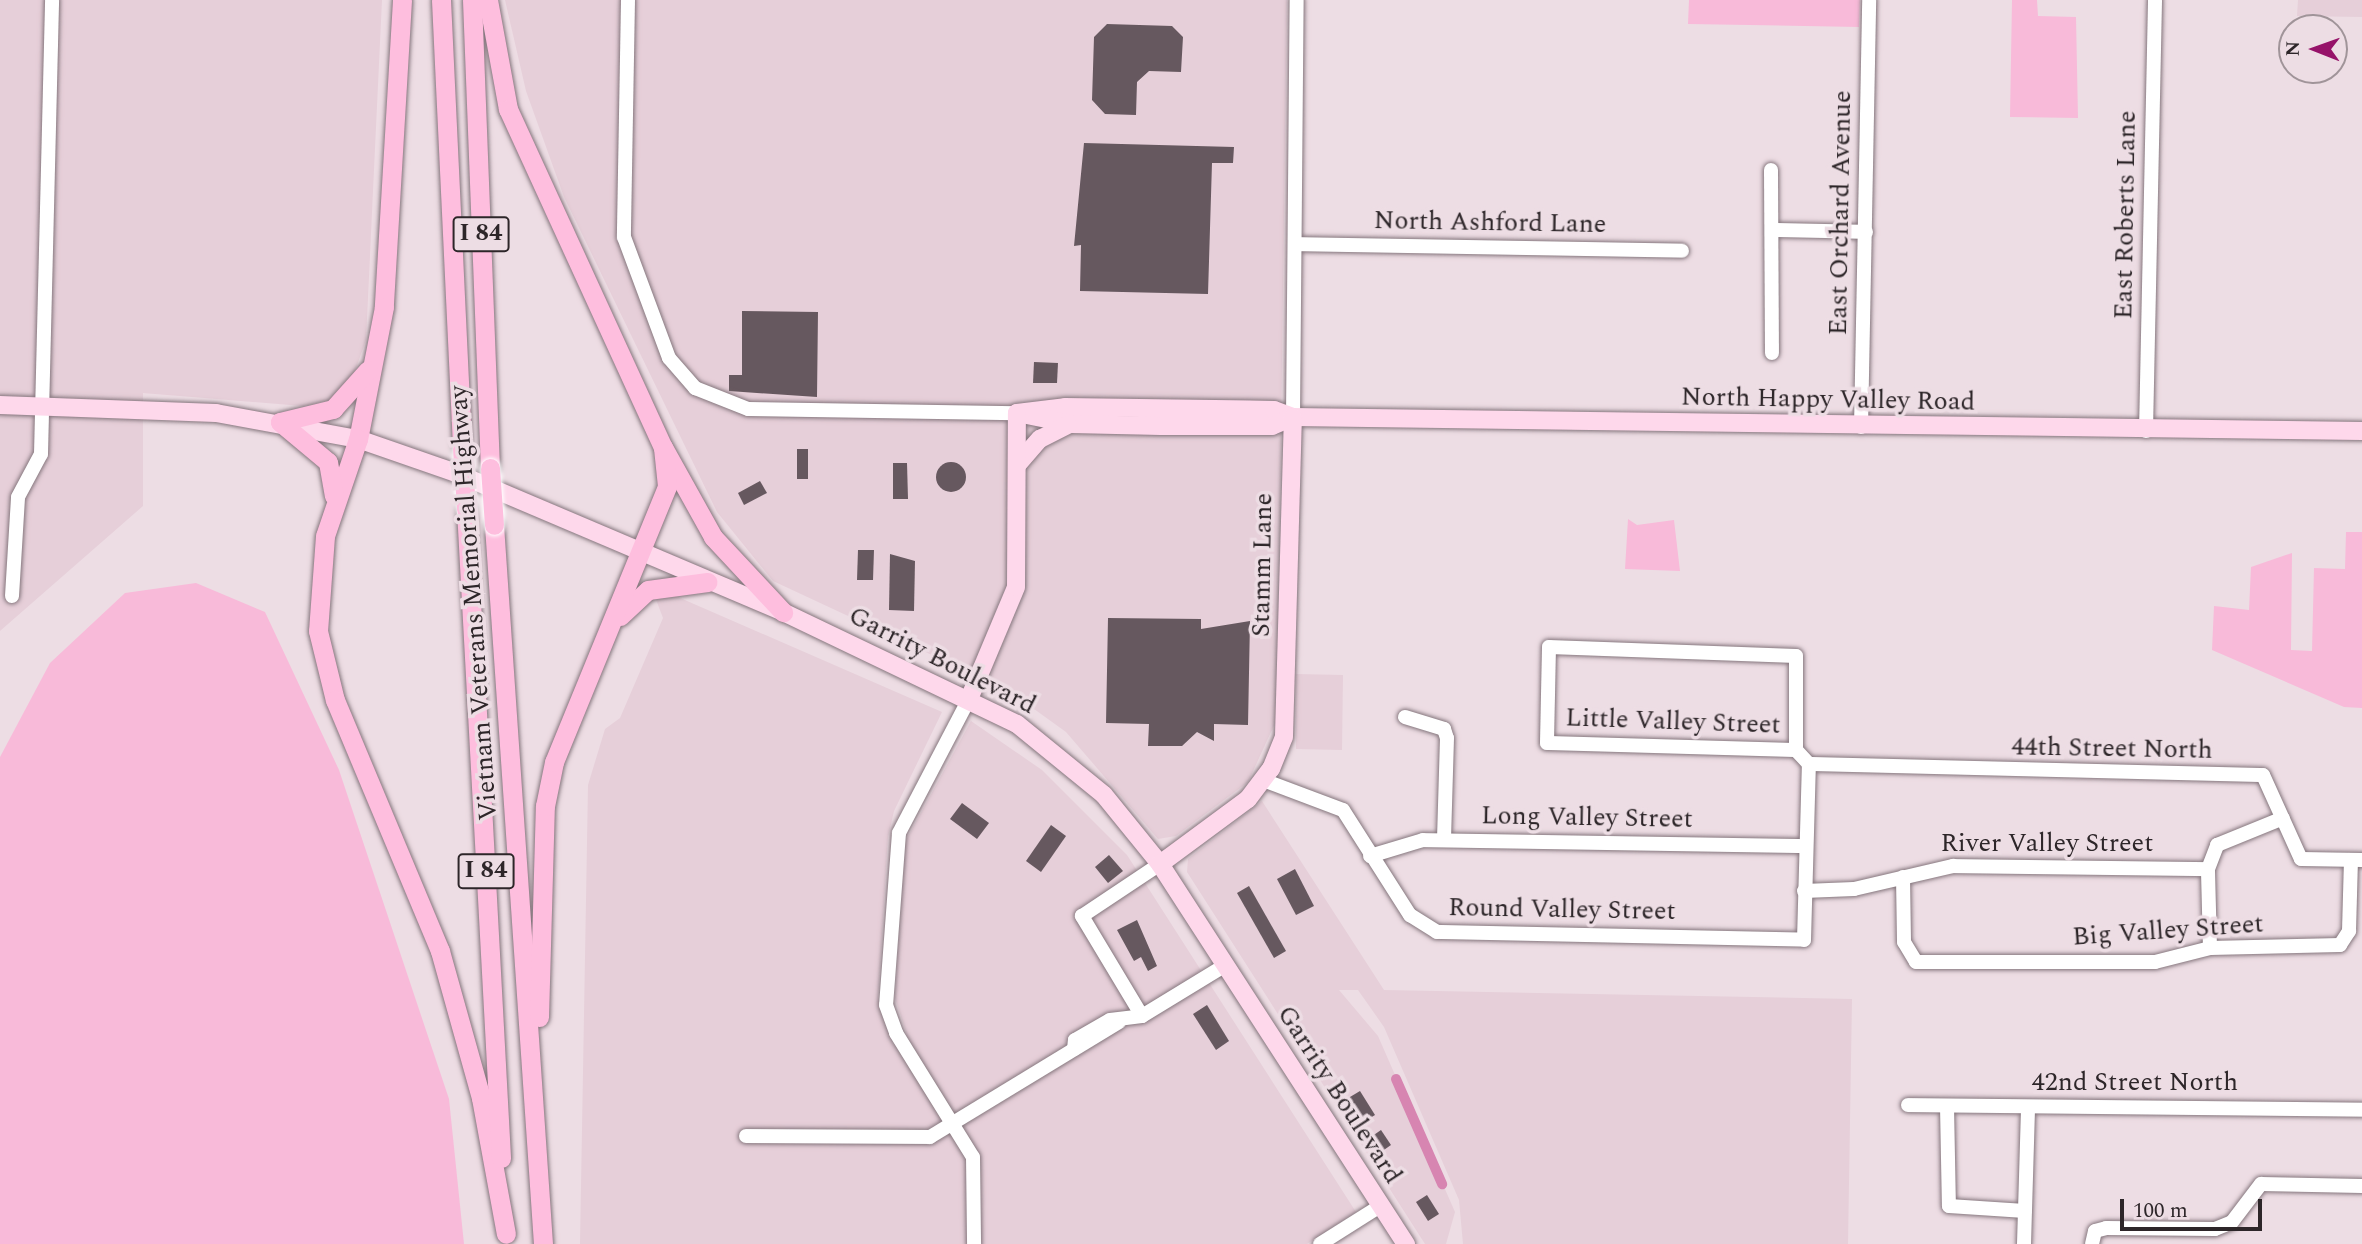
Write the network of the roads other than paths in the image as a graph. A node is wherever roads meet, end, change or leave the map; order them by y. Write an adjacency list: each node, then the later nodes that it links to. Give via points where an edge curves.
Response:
1 (52, 0): 18 (street)
2 (401, 0): 15 (highway)
3 (442, 0): 62 (highway, Vietnam Veterans Memorial Highway / I 84, bridge)
4 (472, 0): 58 (highway, Vietnam Veterans Memorial Highway / I 84, bridge, via 490,468)
5 (488, 0): 27 (highway, via 508,109)
6 (628, 0): 19 (street, North Happy Valley Road, via 624,237 668,358 695,388 748,409)
7 (1297, 0): 13 (street, Stamm Lane)
8 (1869, 0): 12 (street, East Orchard Avenue)
9 (2155, 0): 24 (street, East Roberts Lane)
10 (1771, 170): 11 (street)
11 (1772, 230): 12 (street); 16 (street)
12 (1866, 232): 23 (street, East Orchard Avenue)
13 (1296, 244): 14 (street, North Ashford Lane); 20 (street, Stamm Lane)
14 (1682, 251)
15 (378, 352): 21 (highway, via 342,403); 26 (highway)
16 (1772, 353)
17 (0, 405): 18 (main road, Garrity Boulevard)
18 (43, 405): 21 (main road, Garrity Boulevard); 32 (street, via 41,454 18,497)
19 (1017, 413): 20 (main road, North Happy Valley Road, via 1031,407 1262,410); 22 (main road, North Happy Valley Road); 28 (main road)
20 (1293, 417): 22 (main road, North Happy Valley Road, via 1272,426); 23 (main road, North Happy Valley Road); 39 (main road, Stamm Lane, via 1284,736)
21 (280, 422): 26 (main road, Garrity Boulevard); 29 (highway, via 328,462)
22 (1071, 424): 28 (main road, via 1040,439)
23 (1861, 427): 24 (main road, North Happy Valley Road)
24 (2146, 431): 25 (main road, North Happy Valley Road)
25 (2362, 432)
26 (358, 439): 29 (highway); 30 (main road, Garrity Boulevard, via 456,472)
27 (663, 447): 30 (highway, via 667,486); 33 (highway, via 713,537)
28 (1017, 465): 35 (main road, via 1016,587)
29 (333, 506): 62 (highway, via 316,601 322,658 440,951 481,1098)
30 (640, 552): 31 (main road, Garrity Boulevard); 34 (highway)
31 (707, 583): 33 (main road, Garrity Boulevard); 34 (highway, via 648,590 633,598)
32 (12, 596)
33 (783, 612): 35 (main road, Garrity Boulevard)
34 (606, 634): 58 (highway, via 569,712 545,806)
35 (969, 699): 45 (main road, Garrity Boulevard, via 1017,724 1073,768); 56 (street, via 901,824 891,883 886,985 896,1033)
36 (1405, 717): 41 (street, via 1444,729 1447,738)
37 (1796, 750): 37 (street, Little Valley Street, via 1796,656 1549,647 1547,743); 38 (street)
38 (1809, 764): 40 (street, 44th Street North, via 2263,775); 42 (street)
39 (1263, 780): 43 (street, Round Valley Street, via 1343,810); 45 (main road, Stamm Lane, via 1248,799)
40 (2283, 818): 44 (street, 44th Street North, via 2301,859); 46 (street, via 2230,835 2217,845)
41 (1444, 840): 42 (street, Long Valley Street); 43 (street, Long Valley Street)
42 (1806, 846): 48 (street)
43 (1370, 856): 48 (street, Round Valley Street, via 1410,915 1437,932 1804,940)
44 (2356, 860): 49 (street, Big Valley Street, via 2346,942)
45 (1160, 864): 50 (main road, Garrity Boulevard); 51 (street, Stamm Lane, via 1082,916)
46 (2208, 869): 47 (street, River Valley Street, via 1953,866); 49 (street)
47 (1903, 877): 48 (street, River Valley Street); 49 (street, Big Valley Street, via 1904,942 1916,962 2154,962)
48 (1804, 891)
49 (2210, 948)
50 (1224, 966): 51 (street); 60 (main road, Garrity Boulevard)
51 (1142, 1016): 56 (street, via 1119,1022)
52 (1908, 1105): 53 (street, 42nd Street North)
53 (1947, 1106): 54 (street, 42nd Street North); 61 (street, via 1949,1206)
54 (2028, 1107): 55 (street, 42nd Street North); 61 (street)
55 (2362, 1110)
56 (956, 1126): 57 (street, via 930,1138); 64 (street, via 973,1157)
57 (747, 1136)
58 (536, 1138): 63 (highway, Vietnam Veterans Memorial Highway / I 84)
59 (2362, 1186): 68 (street, via 2261,1184 2232,1222 2215,1229 2106,1228 2095,1231)
60 (1380, 1206): 65 (street); 66 (main road, Garrity Boulevard)
61 (2025, 1211): 67 (street)
62 (506, 1239)
63 (543, 1244)
64 (974, 1244)
65 (1320, 1244)
66 (1406, 1244)
67 (2024, 1244)
68 (2092, 1244)

